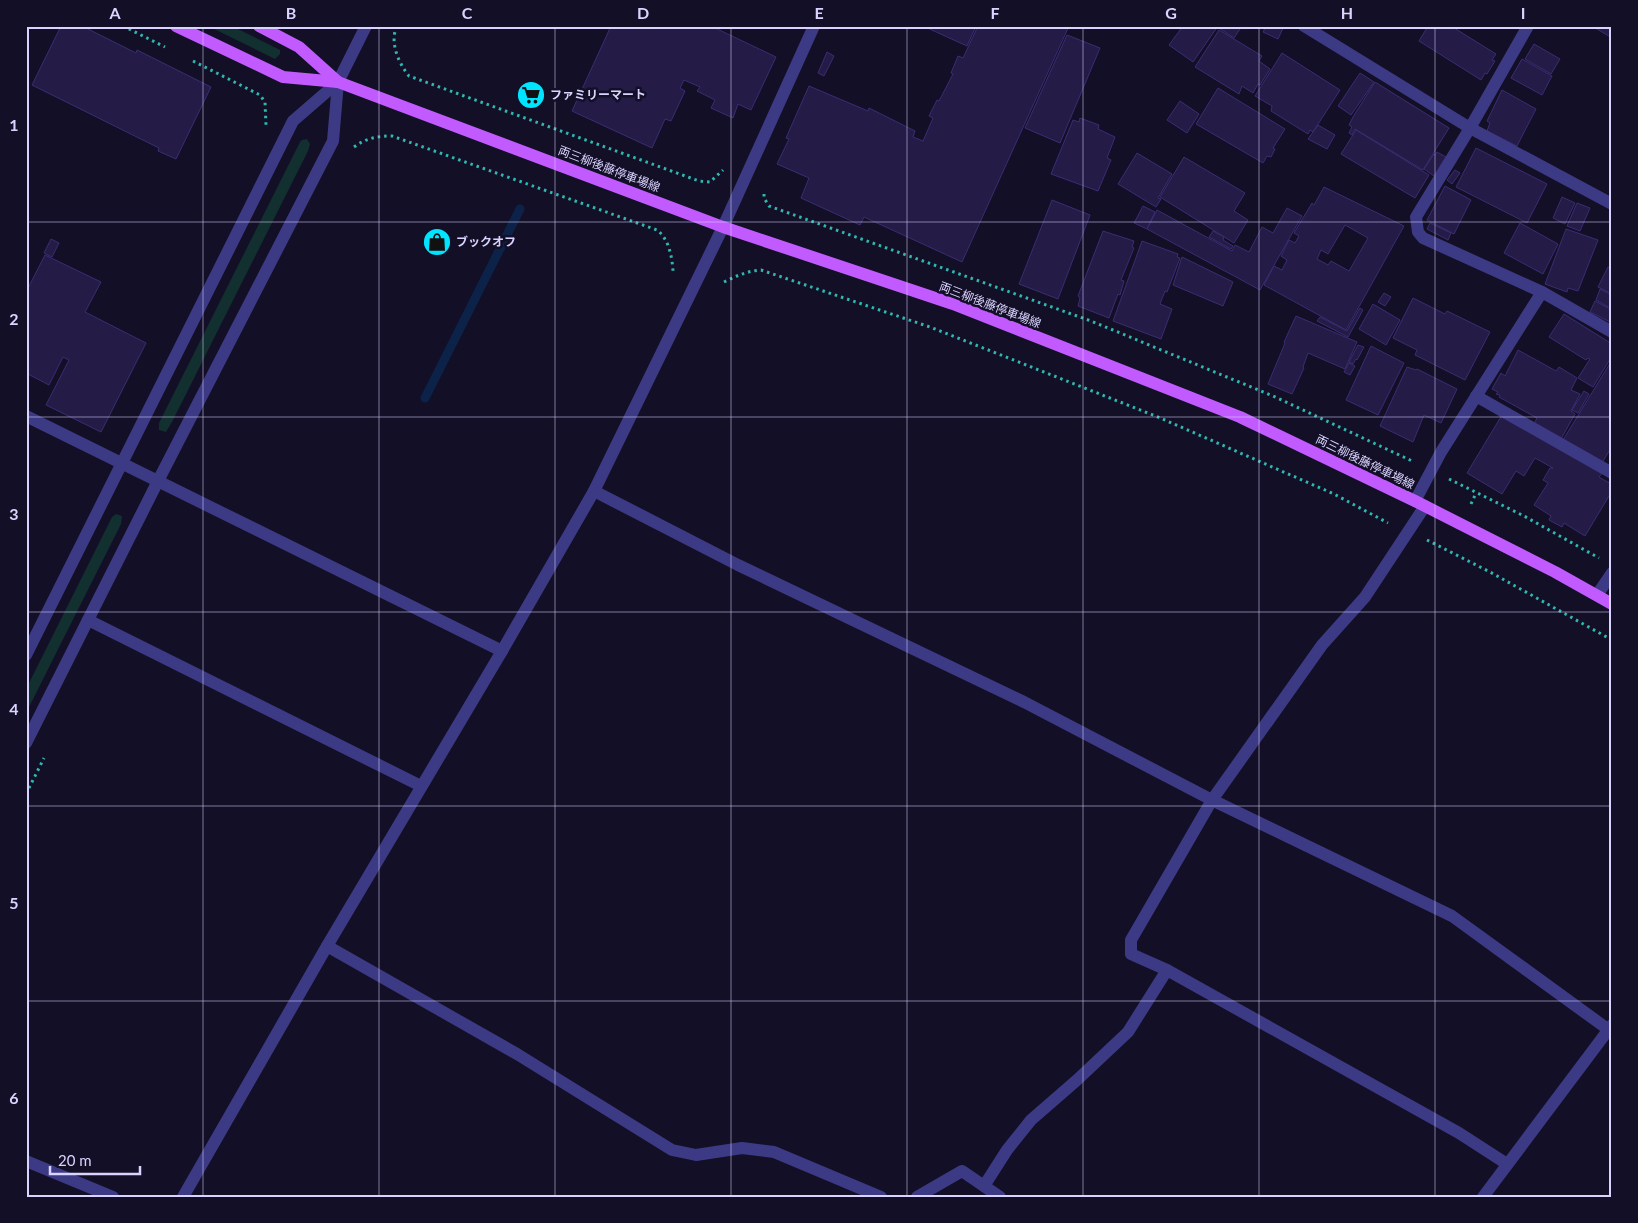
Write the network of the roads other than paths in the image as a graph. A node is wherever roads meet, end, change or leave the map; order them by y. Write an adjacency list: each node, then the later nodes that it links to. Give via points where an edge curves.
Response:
1 (176, 26): 7 (main road, 両三柳後藤停車場線, via 283,77)
2 (259, 26): 7 (main road, 両三柳後藤停車場線, via 299,47)
3 (366, 26): 7 (street)
4 (814, 26): 10 (street)
5 (1304, 26): 8 (street)
6 (1528, 26): 8 (street)
7 (338, 82): 10 (main road, 両三柳後藤停車場線); 15 (street, via 293,121); 17 (street, via 333,142)
8 (1470, 128): 9 (street); 11 (street, via 1416,218 1418,232 1423,238)
9 (1612, 204)
10 (723, 227): 18 (street); 19 (main road, 両三柳後藤停車場線, via 952,304 1240,417)
11 (1542, 292): 12 (street); 13 (street)
12 (1612, 332)
13 (1476, 396): 16 (street); 19 (street, via 1441,452)
14 (26, 416): 15 (street)
15 (123, 463): 17 (street); 25 (street)
16 (1612, 473)
17 (158, 480): 23 (street); 24 (street)
18 (594, 491): 24 (street); 28 (street, via 738,565 1024,702)
19 (1420, 503): 21 (main road, 両三柳後藤停車場線); 28 (street, via 1365,596 1322,645)
20 (1612, 573): 21 (street)
21 (1597, 595): 22 (main road, 両三柳後藤停車場線)
22 (1612, 604)
23 (88, 620): 26 (street); 27 (street)
24 (502, 651): 27 (street)
25 (26, 655)
26 (26, 743)
27 (421, 786): 29 (street)
28 (1212, 800): 30 (street, via 1131,940 1131,954); 31 (street, via 1452,916)
29 (328, 946): 36 (street); 37 (street, via 516,1054 672,1150 696,1155 742,1148 774,1152)
30 (1167, 970): 33 (street); 34 (street, via 1128,1032 1031,1120)
31 (1610, 1028): 33 (street)
32 (26, 1161): 35 (street)
33 (1507, 1164): 40 (street)
34 (984, 1186): 38 (street, via 962,1171); 39 (street)
35 (113, 1197)
36 (183, 1197)
37 (880, 1197)
38 (917, 1197)
39 (1000, 1197)
40 (1483, 1197)

